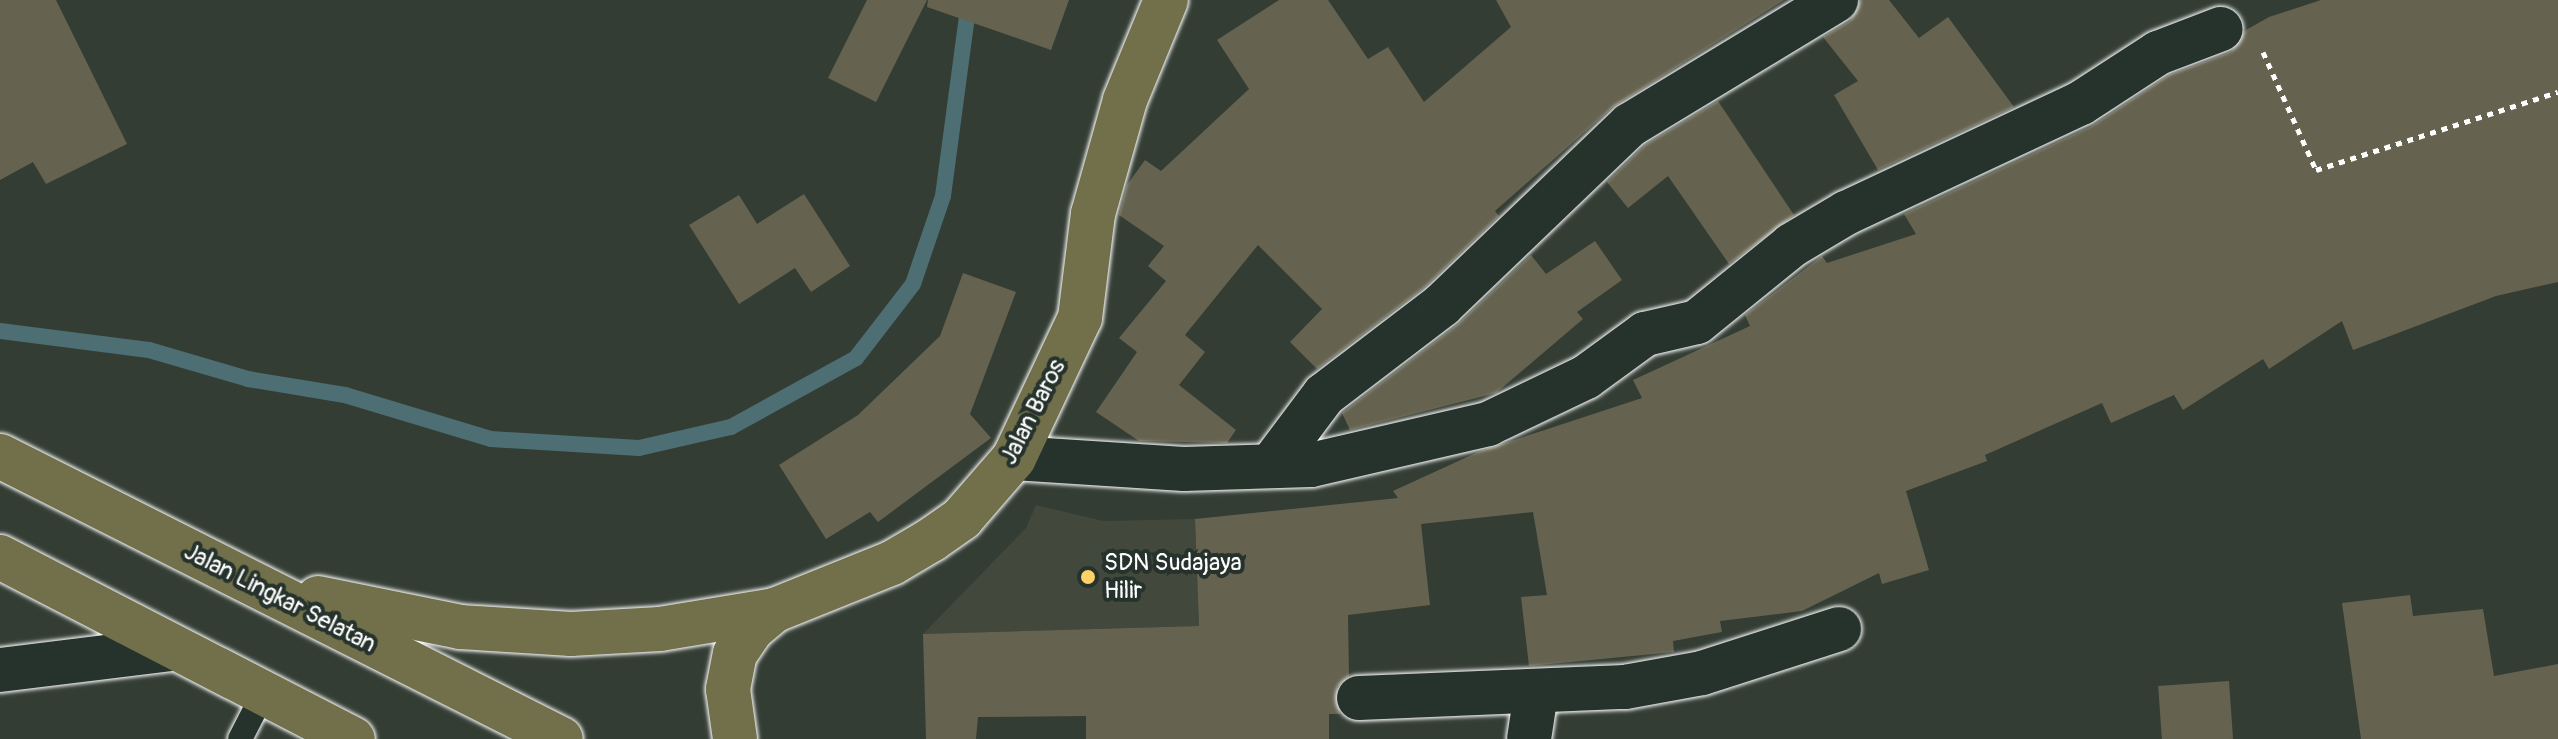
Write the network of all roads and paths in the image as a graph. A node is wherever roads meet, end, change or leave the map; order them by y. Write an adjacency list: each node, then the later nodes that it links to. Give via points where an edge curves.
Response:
1 (1166, 0): 6 (main road, Jalan Baros, via 1125,100 1097,200 1080,318)
2 (1836, 0): 7 (street, via 1630,125 1442,305 1324,395)
3 (2221, 29): 4 (path, via 2248,20 2316,170); 7 (street, via 2158,53 2081,103 1846,213 1792,245 1697,322 1645,334 1586,377 1488,424 1311,465)
4 (2558, 92)
5 (0, 456): 9 (main road, Jalan Lingkar Selatan)
6 (1014, 458): 7 (street, via 1184,469); 10 (main road, Jalan Baros, via 962,518 931,540 892,563)
7 (1273, 463)
8 (0, 557): 12 (main road)
9 (246, 581): 10 (main road, via 460,627 571,634 660,629); 19 (main road, Jalan Lingkar Selatan)
10 (775, 610): 20 (main road, Jalan Baros, via 735,654 728,689)
11 (1839, 629): 14 (street, via 1702,673 1589,692)
12 (172, 649): 13 (street); 15 (main road)
13 (0, 670)
14 (1536, 693): 16 (street); 21 (street)
15 (263, 694): 17 (lane); 18 (main road)
16 (1359, 698)
17 (240, 739)
18 (353, 739)
19 (561, 739)
20 (735, 739)
21 (1529, 739)

